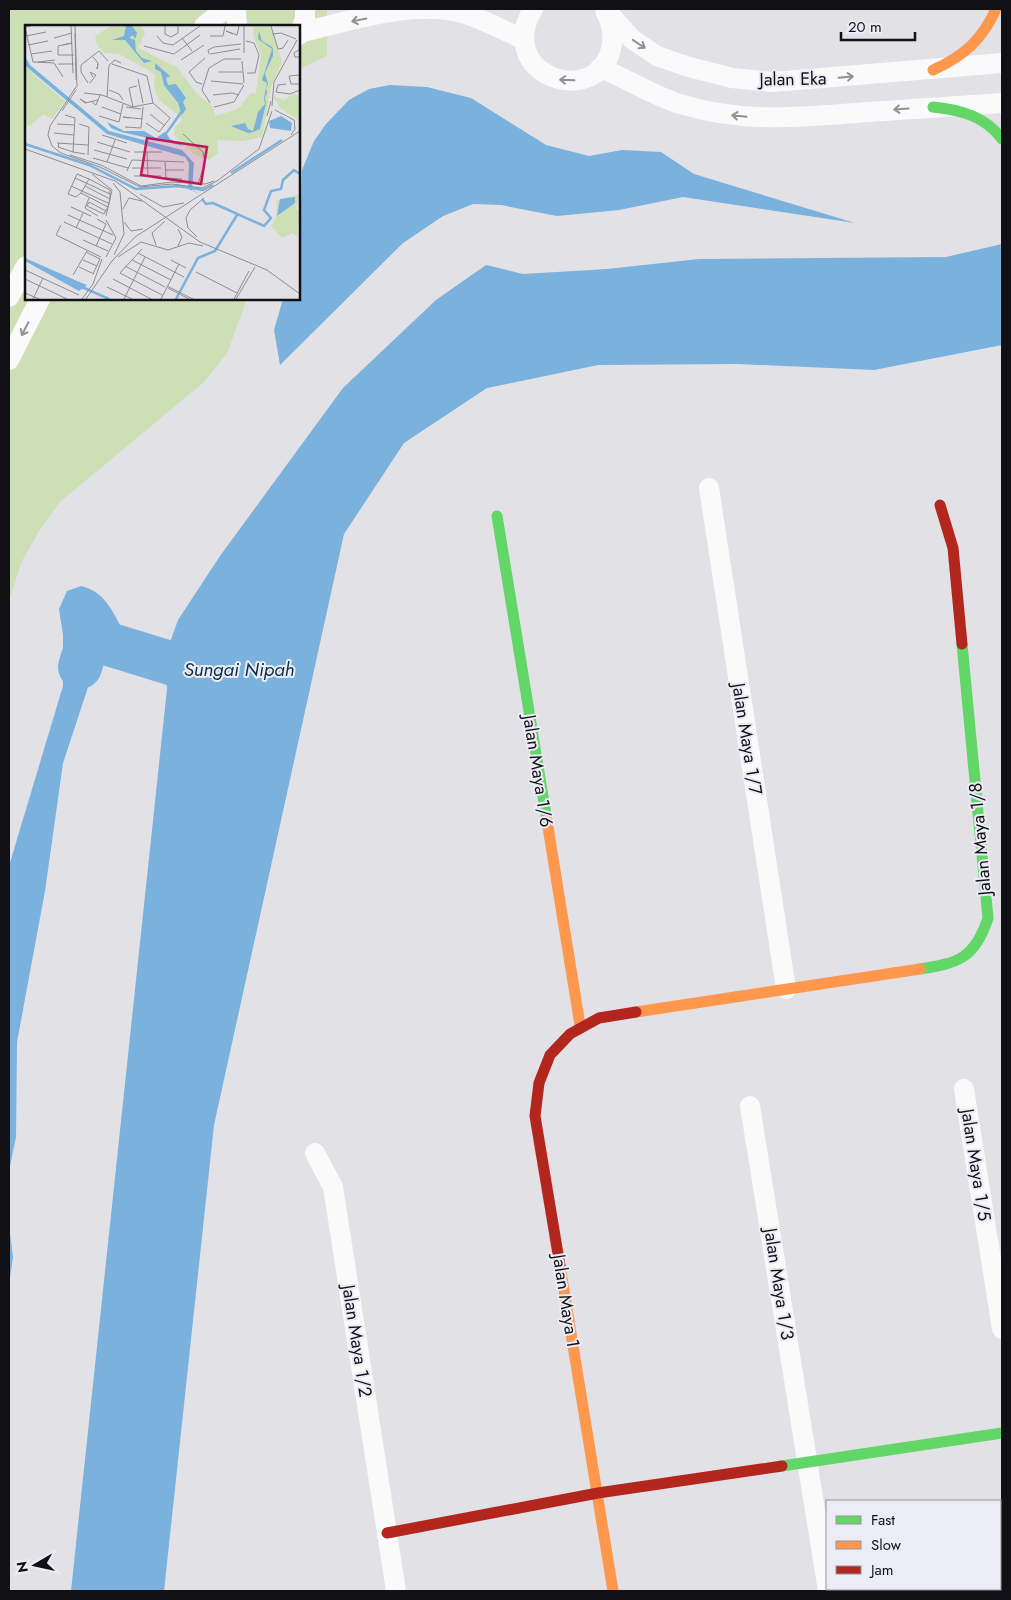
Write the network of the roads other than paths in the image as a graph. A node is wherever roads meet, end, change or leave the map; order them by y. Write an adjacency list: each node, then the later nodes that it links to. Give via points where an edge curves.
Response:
1 (225, 9): 7 (street)
2 (236, 9): 8 (street)
3 (304, 9): 9 (street, via 305,19)
4 (533, 9): 10 (street, via 526,21)
5 (605, 9): 12 (street, Jalan Eka, via 614,38 610,54); 13 (street, Jalan Eka, one-way to 13, via 632,40 657,56 732,78 773,82)
6 (996, 9): 13 (street, via 975,46 956,60)
7 (205, 25)
8 (237, 25)
9 (300, 33): 10 (street, one-way to 9, via 480,19 452,11 421,9)
10 (523, 39): 12 (street, one-way to 10, via 578,80 553,78 532,63)
11 (1002, 63): 13 (street, Jalan Eka)
12 (600, 68): 15 (street, Jalan Eka, one-way to 12, via 770,119 727,114 653,94)
13 (933, 70)
14 (1002, 103): 15 (street, Jalan Eka)
15 (933, 107): 16 (street, via 959,109 983,120)
16 (1002, 139)
17 (25, 268): 18 (street)
18 (9, 297)
19 (39, 300): 20 (street, one-way to 20)
20 (9, 360)
21 (708, 488): 24 (street, Jalan Maya 1/7)
22 (940, 504): 24 (street, Jalan Maya 1/8, via 953,548 988,918 982,937 971,953 951,964)
23 (497, 516): 25 (street, Jalan Maya 1/6)
24 (786, 989): 25 (street, Jalan Maya 1/8, via 599,1018)
25 (580, 1025): 32 (street, Jalan Maya 1, via 561,1040 546,1063 535,1090 535,1116)
26 (964, 1089): 29 (street, Jalan Maya 1/5)
27 (750, 1106): 31 (street, Jalan Maya 1/3)
28 (315, 1153): 33 (street, Jalan Maya 1/2, via 333,1187)
29 (1002, 1329)
30 (1002, 1433): 31 (street)
31 (807, 1462): 32 (street); 34 (street, Jalan Maya 1/3)
32 (598, 1494): 33 (street); 36 (street, Jalan Maya 1)
33 (387, 1533): 35 (street, Jalan Maya 1/2)
34 (826, 1579)
35 (396, 1591)
36 (613, 1591)

